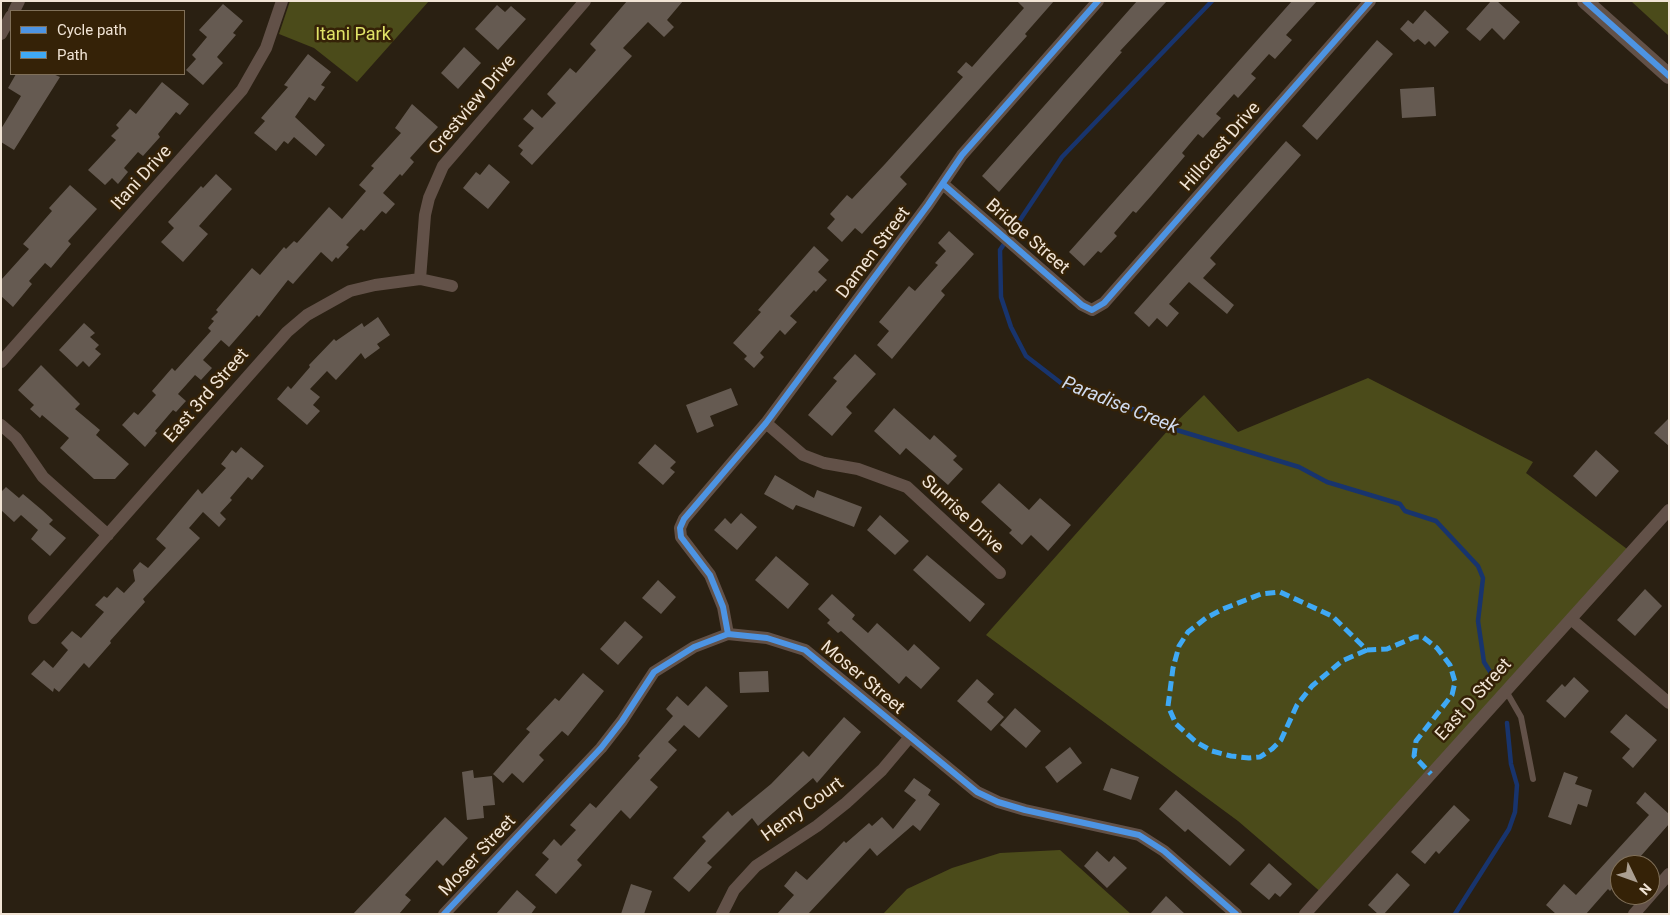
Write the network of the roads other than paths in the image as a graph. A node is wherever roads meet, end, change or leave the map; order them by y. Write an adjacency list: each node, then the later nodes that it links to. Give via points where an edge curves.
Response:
1 (282, 1): 13 (street, Itani Drive, via 266,48 242,90)
2 (586, 1): 10 (street, Crestview Drive, via 443,166 425,215)
3 (1098, 1): 9 (street, Damen Street, via 962,155)
4 (1370, 1): 12 (street, Hillcrest Drive, via 1104,303)
5 (1585, 1): 8 (street)
6 (10, 18): 7 (street)
7 (1, 34)
8 (1669, 76)
9 (943, 184): 12 (street, Bridge Street, via 1082,305); 14 (street, Damen Street)
10 (420, 279): 11 (street, East 3rd Street); 17 (street, East 3rd Street, via 350,291 307,315 287,332)
11 (452, 286)
12 (1092, 310)
13 (1, 362)
14 (766, 424): 18 (street, Sunrise Drive, via 803,455 824,463 858,469 907,487); 21 (street, Damen Street, via 680,528 681,537 700,560 717,590)
15 (1, 425): 17 (street, via 16,438 43,477)
16 (1669, 510): 20 (street, East D Street)
17 (108, 535): 19 (street, East 3rd Street)
18 (1000, 574)
19 (34, 618)
20 (1571, 619): 22 (street, East D Street); 23 (street)
21 (728, 634): 24 (street, Moser Street, via 768,638 805,650); 27 (street, Moser Street, via 694,647 654,672 601,748)
22 (1506, 691): 25 (lane, via 1521,717); 30 (street, East D Street)
23 (1669, 703)
24 (909, 738): 28 (street, Henry Court, via 882,770 846,803 756,866 734,890); 29 (street, Moser Street, via 977,792 998,802 1139,834 1164,851)
25 (1533, 779)
26 (1669, 874): 31 (street)
27 (444, 914)
28 (722, 914)
29 (1236, 914)
30 (1305, 914)
31 (1634, 914)

